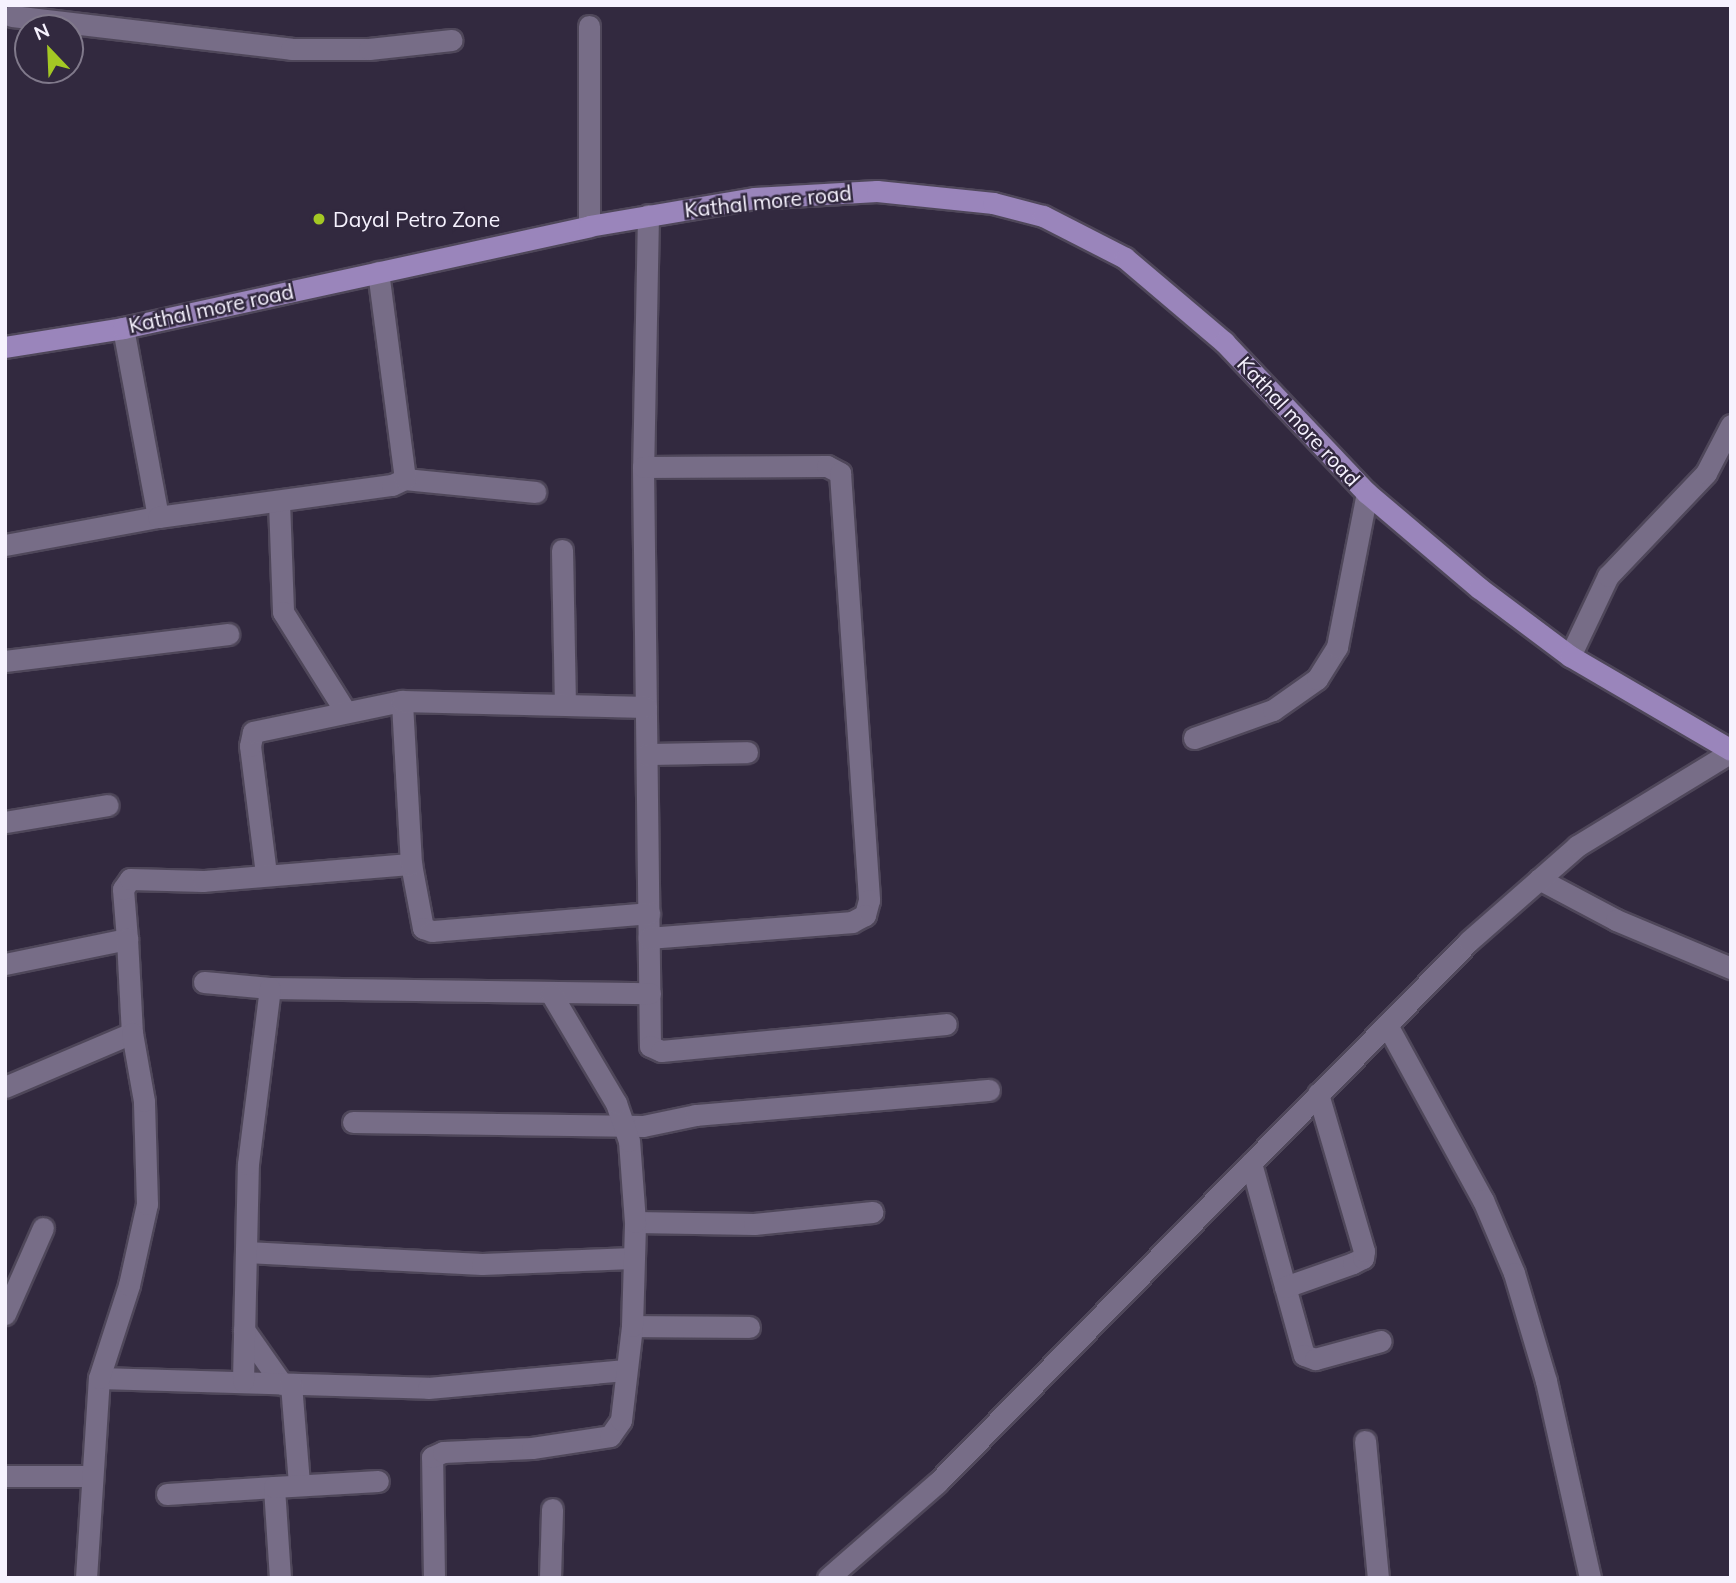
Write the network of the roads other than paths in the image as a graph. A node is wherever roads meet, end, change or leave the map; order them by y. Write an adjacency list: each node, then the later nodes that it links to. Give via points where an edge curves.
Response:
1 (11, 17): 3 (street, via 291,50 369,49)
2 (589, 26): 5 (street)
3 (452, 40)
4 (648, 215): 5 (main road, Kathal more road); 10 (street); 13 (main road, Kathal more road, via 754,198 848,191 943,195 1043,216 1125,258 1214,333)
5 (589, 226): 6 (main road, Kathal more road)
6 (378, 272): 7 (main road, Kathal more road); 11 (street)
7 (123, 328): 8 (main road, Kathal more road); 15 (street)
8 (5, 347)
9 (1731, 425): 19 (street, via 1706,473 1608,576)
10 (643, 467): 23 (street); 35 (street, via 827,466 840,473 869,900 865,915 852,922)
11 (405, 479): 12 (street); 14 (street, via 392,485)
12 (535, 492)
13 (1367, 493): 19 (main road, Kathal more road, via 1479,588); 25 (street, via 1337,647 1317,679 1273,710)
14 (279, 502): 15 (street); 24 (street, via 283,612)
15 (158, 517): 16 (street)
16 (5, 545)
17 (562, 550): 22 (street)
18 (228, 634): 20 (street)
19 (1570, 656): 26 (main road, Kathal more road)
20 (5, 661)
21 (402, 701): 22 (street); 24 (street); 31 (street)
22 (565, 704): 23 (street)
23 (646, 707): 28 (street)
24 (345, 711): 32 (street, via 253,732 250,746)
25 (1194, 738)
26 (1731, 751): 33 (street, via 1577,846)
27 (747, 752): 28 (street)
28 (647, 754): 34 (street)
29 (108, 805): 30 (street)
30 (5, 822)
31 (411, 864): 32 (street); 34 (street, via 423,928 432,931)
32 (266, 874): 36 (street, via 203,881 130,878 123,889)
33 (1539, 879): 38 (street, via 1616,920); 44 (street)
34 (649, 913): 35 (street)
35 (649, 938): 41 (street)
36 (127, 939): 37 (street); 45 (street)
37 (5, 964)
38 (1731, 968)
39 (204, 982): 40 (street)
40 (270, 988): 42 (street); 55 (street, via 248,1164)
41 (650, 993): 42 (street); 43 (street, via 650,1045 661,1051)
42 (552, 995): 50 (street, via 587,1048)
43 (946, 1024)
44 (1387, 1025): 48 (street); 81 (street, via 1483,1200 1514,1273 1546,1381)
45 (132, 1033): 46 (street); 64 (street, via 144,1101 147,1204 129,1285)
46 (5, 1087)
47 (989, 1090): 50 (street, via 696,1115)
48 (1318, 1094): 51 (street); 57 (street, via 1363,1258)
49 (353, 1122): 50 (street)
50 (625, 1127): 53 (street)
51 (1251, 1163): 57 (street); 79 (street, via 937,1483)
52 (873, 1212): 53 (street, via 754,1224)
53 (635, 1222): 56 (street)
54 (43, 1228): 58 (street)
55 (246, 1252): 56 (street, via 482,1264); 61 (street)
56 (632, 1258): 59 (street)
57 (1285, 1287): 62 (street, via 1308,1359)
58 (5, 1314)
59 (632, 1326): 60 (street); 63 (street)
60 (749, 1327)
61 (244, 1330): 65 (street); 66 (street)
62 (1381, 1341)
63 (625, 1370): 66 (street, via 428,1388); 77 (street, via 621,1420 610,1436 531,1448 443,1452 432,1457)
64 (99, 1378): 65 (street); 69 (street)
65 (243, 1381): 66 (street)
66 (287, 1384): 71 (street)
67 (1365, 1441): 80 (street)
68 (5, 1476): 69 (street)
69 (90, 1476): 75 (street)
70 (378, 1481): 71 (street)
71 (299, 1484): 72 (street)
72 (274, 1488): 73 (street); 76 (street)
73 (167, 1494)
74 (552, 1509): 78 (street)
75 (86, 1578)
76 (280, 1578)
77 (434, 1578)
78 (550, 1578)
79 (828, 1578)
80 (1378, 1578)
81 (1590, 1578)

